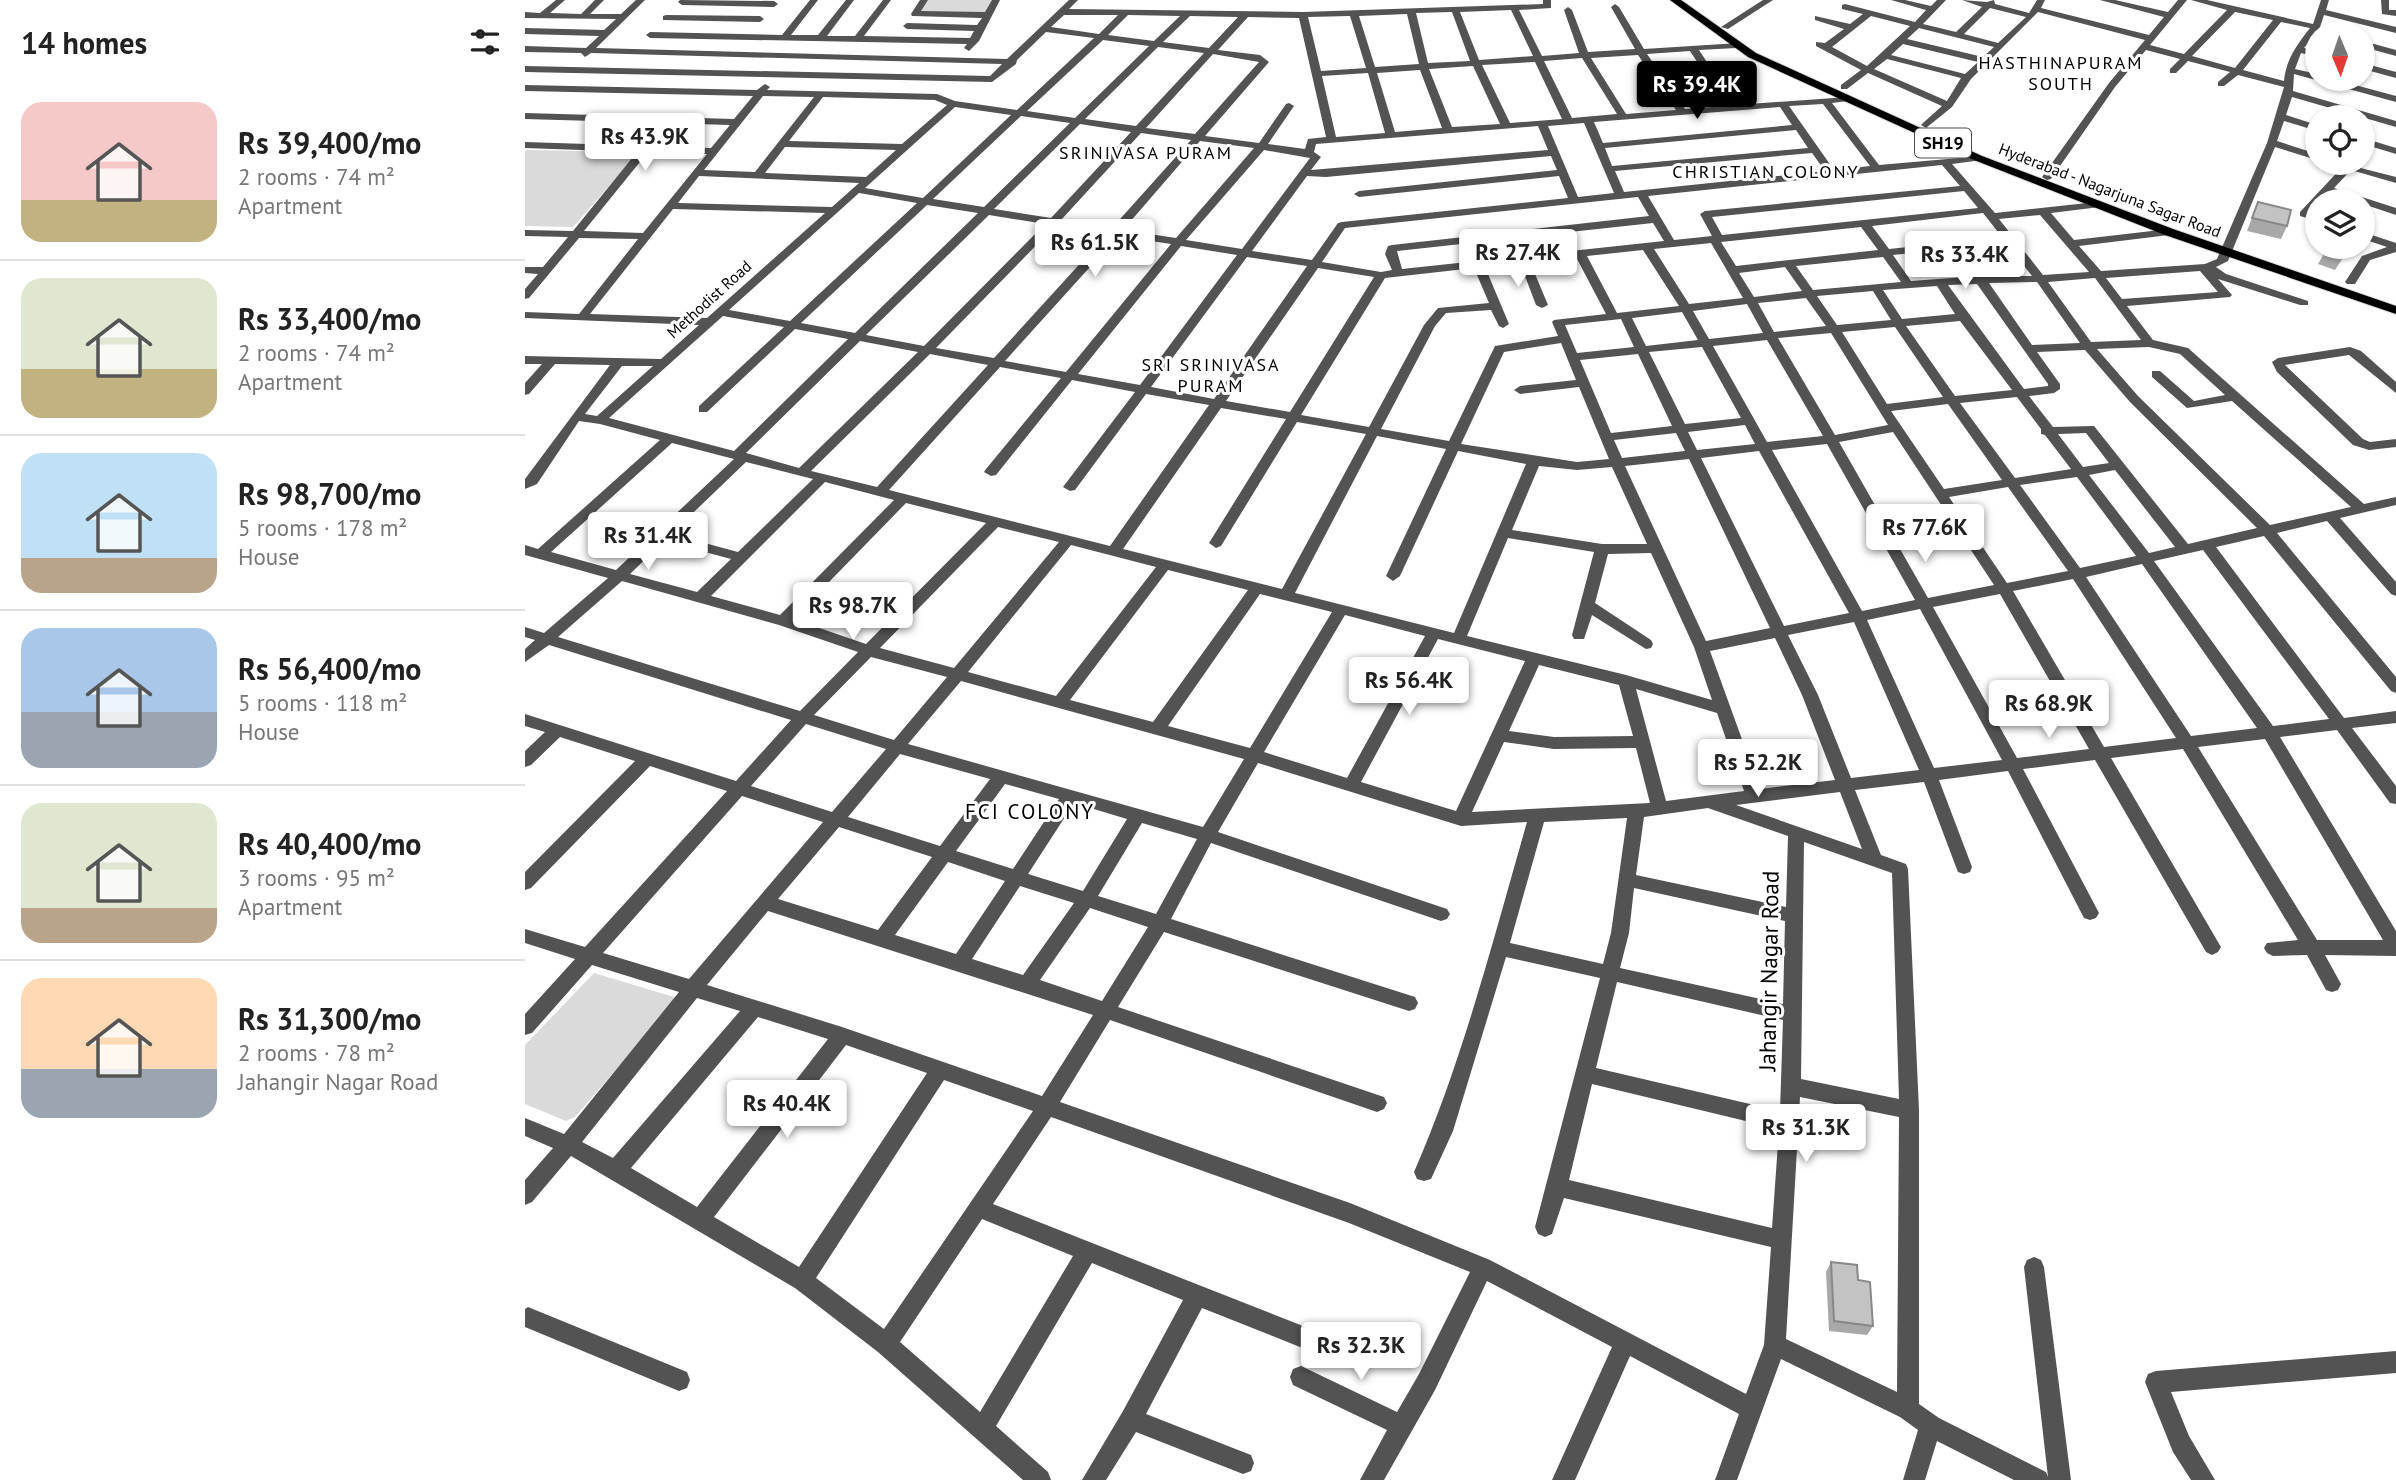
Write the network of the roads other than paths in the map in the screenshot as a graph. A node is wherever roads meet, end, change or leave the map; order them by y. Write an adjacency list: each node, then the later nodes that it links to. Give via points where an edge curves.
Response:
1 (561, 0): 45 (street)
2 (600, 0): 51 (street)
3 (641, 0): 53 (street)
4 (814, 0): 73 (street)
5 (850, 0): 74 (street)
6 (887, 0): 76 (street)
7 (924, 0): 43 (street)
8 (996, 0): 46 (street)
9 (1074, 0): 38 (street)
10 (1274, 0): 48 (street)
11 (1547, 0): 30 (street, via 1548,6)
12 (1675, 0): 83 (main road, Hyderabad - Nagarjuna Sagar Road / SH19)
13 (1689, 0): 62 (main road, Hyderabad - Nagarjuna Sagar Road / SH19)
14 (1769, 0): 62 (street)
15 (1895, 0): 33 (street)
16 (1942, 0): 33 (street)
17 (1966, 0): 26 (street)
18 (2104, 0): 50 (street)
19 (2182, 0): 50 (street)
20 (2195, 0): 24 (street)
21 (2325, 0): 37 (street)
22 (2385, 0): 42 (street, via 2385,12)
23 (684, 1): 25 (street); 54 (street)
24 (2207, 1): 35 (street)
25 (776, 2): 56 (street)
26 (1991, 3): 31 (street); 71 (street)
27 (1439, 5): 32 (street); 36 (street)
28 (1845, 6): 41 (street)
29 (1615, 7): 93 (street)
30 (1514, 8): 32 (street); 101 (street)
31 (2036, 8): 81 (street); 84 (street)
32 (1455, 9): 105 (street)
33 (1931, 9): 59 (street)
34 (1567, 10): 97 (street)
35 (2232, 10): 57 (street, via 2258,11); 100 (street)
36 (1411, 11): 40 (street); 106 (street)
37 (2320, 11): 58 (street); 67 (street)
38 (1062, 12): 39 (street); 66 (street)
39 (1126, 13): 47 (street); 75 (street)
40 (1354, 13): 49 (street); 112 (street)
41 (1870, 13): 59 (street); 64 (street)
42 (2396, 13)
43 (915, 14): 46 (street); 60 (street)
44 (525, 15): 45 (street)
45 (543, 15): 51 (street)
46 (987, 15): 63 (street)
47 (1185, 15): 52 (street); 82 (street)
48 (1272, 15): 49 (street); 52 (street); 61 (street)
49 (1303, 15): 116 (street)
50 (2168, 15): 81 (street)
51 (583, 16): 53 (street)
52 (1244, 16): 92 (street)
53 (623, 17): 69 (street)
54 (666, 18): 56 (street); 70 (street)
55 (1818, 18): 64 (street)
56 (760, 19): 72 (street)
57 (2279, 19): 65 (street); 114 (street)
58 (2318, 21)
59 (1915, 24): 71 (street); 78 (street)
60 (907, 26): 63 (street); 77 (street)
61 (1275, 27)
62 (1725, 27): 126 (main road, Hyderabad - Nagarjuna Sagar Road / SH19)
63 (979, 28): 79 (street)
64 (1852, 28): 108 (street, via 1821,45)
65 (2305, 28)
66 (1044, 29): 75 (street); 104 (street)
67 (2396, 30)
68 (525, 31): 69 (street)
69 (606, 33): 90 (street)
70 (650, 35): 72 (street); 91 (street)
71 (1958, 35): 84 (street)
72 (746, 36): 73 (street); 94 (street)
73 (785, 37): 74 (street)
74 (821, 37): 76 (street)
75 (1101, 37): 82 (street); 138 (street)
76 (857, 38): 77 (street)
77 (898, 39): 79 (street); 99 (street)
78 (1899, 40): 98 (street); 103 (street)
79 (974, 41): 102 (street)
80 (2305, 41): 87 (street)
81 (2146, 42): 100 (street); 181 (street)
82 (1154, 44): 92 (street); 143 (street)
83 (1736, 45): 86 (street); 126 (main road, Hyderabad - Nagarjuna Sagar Road / SH19)
84 (2001, 46): 103 (street)
85 (2375, 47): 95 (street)
86 (1693, 48): 93 (street); 136 (street)
87 (2298, 48): 89 (street); 111 (street)
88 (525, 49): 90 (street)
89 (2305, 50)
90 (589, 51): 91 (street); 110 (street)
91 (635, 51): 94 (street)
92 (1209, 52): 151 (street); 154 (street, via 1264,62)
93 (1641, 52): 97 (street); 137 (street)
94 (731, 53): 96 (street)
95 (2396, 53)
96 (789, 54): 99 (street); 115 (street)
97 (1585, 55): 101 (street); 139 (street)
98 (1885, 56): 108 (street); 119 (street)
99 (886, 57): 102 (street)
100 (2187, 57): 113 (street); 114 (street)
101 (1537, 59): 105 (street); 142 (street)
102 (961, 60): 104 (street); 120 (street)
103 (1986, 61): 119 (street)
104 (1013, 62): 120 (street, via 992,79)
105 (1475, 63): 106 (street); 148 (street)
106 (1424, 67): 112 (street); 152 (street)
107 (525, 69): 110 (street)
108 (1866, 69): 126 (street); 134 (street)
109 (2375, 69): 118 (street)
110 (568, 70): 115 (street); 131 (street)
111 (2290, 70): 117 (street); 123 (street)
112 (1369, 71): 116 (street); 153 (street)
113 (2173, 71)
114 (2237, 71): 121 (street); 123 (street)
115 (774, 74): 120 (street); 125 (street)
116 (1315, 74): 155 (street)
117 (2305, 74)
118 (2396, 75)
119 (1966, 77): 134 (street)
120 (950, 78): 128 (street)
121 (2221, 84)
122 (525, 88): 131 (street)
123 (2288, 89): 140 (street); 147 (street)
124 (2367, 91): 129 (street)
125 (760, 93): 127 (street); 131 (street); 144 (street)
126 (1844, 93): 130 (street); 149 (main road, Hyderabad - Nagarjuna Sagar Road / SH19); 170 (main road, Hyderabad - Nagarjuna Sagar Road / SH19)
127 (821, 94): 128 (street); 157 (street)
128 (937, 97): 132 (street)
129 (2396, 99)
130 (1826, 101): 133 (street); 173 (street)
131 (534, 103): 144 (street)
132 (953, 104): 138 (street); 161 (street, Methodist Road)
133 (1783, 104): 136 (street); 150 (street)
134 (1949, 105): 149 (street)
135 (1289, 106): 162 (street)
136 (1731, 108): 137 (street)
137 (1682, 112): 139 (street)
138 (1023, 113): 143 (street); 192 (street)
139 (1623, 116): 141 (street)
140 (2281, 117): 146 (street); 156 (street)
141 (1587, 118): 142 (street); 160 (street)
142 (1568, 120): 145 (street)
143 (1076, 121): 151 (street); 197 (street)
144 (737, 122): 165 (street)
145 (1541, 122): 148 (street); 168 (street)
146 (2305, 124)
147 (2396, 124)
148 (1506, 125): 152 (street)
149 (1926, 125): 181 (main road, Hyderabad - Nagarjuna Sagar Road / SH19)
150 (1798, 127): 160 (street); 164 (street)
151 (1140, 130): 154 (street); 202 (street)
152 (1448, 130): 153 (street)
153 (1391, 135): 155 (street)
154 (1197, 138): 162 (street); 204 (street)
155 (1332, 139): 167 (street, via 1312,141)
156 (2272, 143): 169 (street); 217 (street)
157 (781, 144): 161 (street); 179 (street)
158 (525, 145): 163 (street)
159 (2375, 145): 166 (street)
160 (1598, 146): 172 (street)
161 (905, 147): 182 (street, Methodist Road)
162 (1261, 147): 167 (street); 212 (street)
163 (645, 149): 165 (street); 207 (street)
164 (1814, 150): 172 (street); 177 (street)
165 (714, 151): 174 (street)
166 (2396, 151)
167 (1308, 153): 175 (street, via 1315,161)
168 (1553, 153): 175 (street); 176 (street)
169 (2305, 153)
170 (1978, 158): 171 (street); 193 (main road, Hyderabad - Nagarjuna Sagar Road / SH19)
171 (1945, 162): 173 (street); 184 (street)
172 (1608, 169): 189 (street)
173 (1877, 169): 177 (street)
174 (697, 173): 179 (street); 195 (street)
175 (1306, 173): 219 (street)
176 (1562, 173): 188 (street); 190 (street)
177 (1831, 173): 191 (street)
178 (2375, 174): 183 (street)
179 (758, 175): 182 (street)
180 (2336, 175): 185 (street)
181 (2047, 177): 217 (main road, Hyderabad - Nagarjuna Sagar Road / SH19)
182 (868, 180): 186 (street, Methodist Road)
183 (2396, 180)
184 (1966, 188): 191 (street); 200 (street)
185 (2328, 189)
186 (856, 190): 192 (street); 196 (street, Methodist Road)
187 (1641, 193): 189 (street); 191 (street); 201 (street)
188 (1359, 194)
189 (1620, 195): 190 (street)
190 (1574, 199): 223 (street, via 1342,225)
191 (1696, 201): 209 (street)
192 (928, 202): 197 (street); 255 (street)
193 (2096, 205): 198 (street); 205 (main road, Hyderabad - Nagarjuna Sagar Road / SH19)
194 (2375, 205): 199 (street)
195 (672, 206): 196 (street); 208 (street)
196 (835, 210): 250 (street, Methodist Road)
197 (986, 211): 202 (street); 258 (street)
198 (2043, 211): 200 (street); 214 (street)
199 (2396, 212)
200 (1989, 214): 203 (street); 210 (street)
201 (1656, 219): 213 (street); 231 (street, via 1399,247 1390,250)
202 (1053, 222): 204 (street); 264 (street)
203 (1865, 223): 209 (street); 218 (street)
204 (1115, 232): 212 (street); 271 (street)
205 (2169, 232): 214 (street); 217 (main road, Hyderabad - Nagarjuna Sagar Road / SH19)
206 (525, 233): 207 (street)
207 (576, 234): 208 (street); 228 (street)
208 (647, 236): 249 (street)
209 (1717, 239): 213 (street); 227 (street)
210 (2011, 239): 218 (street); 233 (street)
211 (2375, 239): 216 (street)
212 (1178, 243): 219 (street); 273 (street)
213 (1671, 244): 215 (street)
214 (2072, 244): 229 (street)
215 (1647, 247): 220 (street); 246 (street)
216 (2396, 247): 235 (street, via 2366,258)
217 (2229, 248): 225 (street, via 2222,261); 235 (main road, Hyderabad - Nagarjuna Sagar Road / SH19); 247 (main road, Hyderabad - Nagarjuna Sagar Road / SH19)
218 (1886, 253): 222 (street); 236 (street)
219 (1244, 254): 223 (street); 275 (street)
220 (1580, 254): 221 (street); 251 (street)
221 (1524, 260): 224 (street); 244 (street)
222 (1788, 263): 227 (street); 238 (street)
223 (1313, 264): 230 (street); 282 (street)
224 (1479, 266): 231 (street); 245 (street)
225 (2205, 267): 229 (street); 242 (street, via 2226,295); 243 (street)
226 (525, 270): 228 (street)
227 (1732, 270): 241 (street)
228 (546, 271): 239 (street)
229 (2097, 274): 233 (street); 242 (street)
230 (1381, 275): 231 (street); 285 (street)
231 (1399, 275)
232 (1980, 279): 233 (street); 234 (street); 263 (street)
233 (2040, 279): 262 (street)
234 (1940, 282): 236 (street); 252 (street)
235 (2351, 282): 240 (main road, Hyderabad - Nagarjuna Sagar Road / SH19)
236 (1908, 284): 237 (street)
237 (1876, 287): 238 (street); 253 (street)
238 (1811, 294): 241 (street); 256 (street)
239 (525, 296)
240 (2396, 299)
241 (1751, 302): 246 (street); 257 (street)
242 (2121, 303): 261 (street)
243 (2304, 303)
244 (1542, 305)
245 (1495, 306): 254 (street); 291 (street, via 1442,310)
246 (1687, 310): 251 (street); 260 (street)
247 (2396, 310)
248 (525, 315): 249 (street)
249 (582, 317): 250 (street)
250 (715, 317): 255 (street); 270 (street, Methodist Road)
251 (1620, 317): 259 (street, via 1558,323); 265 (street)
252 (1963, 317): 253 (street); 279 (street)
253 (1898, 322): 256 (street); 281 (street)
254 (1503, 324)
255 (792, 325): 258 (street); 284 (street)
256 (1834, 329): 257 (street); 283 (street)
257 (1773, 336): 260 (street); 295 (street)
258 (860, 338): 264 (street); 300 (street)
259 (1565, 339): 266 (street); 297 (street, via 1499,349)
260 (1705, 342): 265 (street); 288 (street)
261 (2149, 343): 262 (street); 280 (street, via 2184,351)
262 (2088, 346): 263 (street); 318 (street, via 2134,399)
263 (2029, 349): 279 (street, via 2055,387)
264 (927, 350): 271 (street); 305 (street)
265 (1643, 350): 266 (street); 290 (street)
266 (1573, 357): 274 (street)
267 (525, 360): 268 (street)
268 (551, 361): 269 (street); 278 (street)
269 (619, 362): 270 (street); 286 (street)
270 (663, 363): 287 (street, Methodist Road)
271 (997, 363): 273 (street); 311 (street)
272 (2156, 374): 280 (street, via 2191,405)
273 (1070, 377): 275 (street); 306 (street)
274 (1584, 383): 277 (street); 293 (street)
275 (1143, 389): 282 (street); 310 (street)
276 (2396, 389): 296 (street, via 2350,351 2278,362 2357,442 2369,446)
277 (1520, 390)
278 (525, 391)
279 (2018, 393): 281 (street); 292 (street)
280 (2237, 396): 315 (street)
281 (1949, 400): 283 (street); 308 (street)
282 (1218, 402): 285 (street); 328 (street)
283 (1882, 408): 289 (street)
284 (703, 409)
285 (1295, 416): 291 (street); 322 (street)
286 (576, 417): 287 (street); 309 (street, via 533,481)
287 (600, 420): 294 (street)
288 (1747, 421): 290 (street); 298 (street)
289 (1896, 428): 295 (street); 312 (street)
290 (1679, 429): 293 (street); 299 (street)
291 (1376, 430): 297 (street); 339 (street)
292 (2046, 430): 303 (street, via 2089,429); 304 (street)
293 (1606, 437): 302 (street)
294 (670, 438): 300 (street); 329 (street)
295 (1832, 439): 298 (street); 341 (street)
296 (2396, 443)
297 (1453, 446): 301 (street); 335 (street)
298 (1762, 447): 299 (street); 344 (street)
299 (1692, 455): 302 (street); 346 (street)
300 (741, 456): 305 (street); 320 (street)
301 (1534, 461): 302 (street, via 1577,466); 319 (street)
302 (1617, 463): 324 (street)
303 (2117, 466): 304 (street); 325 (street)
304 (2077, 471): 308 (street); 331 (street)
305 (802, 472): 307 (street)
306 (991, 472)
307 (822, 477): 311 (street); 330 (street)
308 (2009, 482): 312 (street); 333 (street)
309 (525, 485)
310 (1069, 487)
311 (880, 492): 313 (street)
312 (1939, 494): 337 (street)
313 (903, 498): 317 (street); 345 (street)
314 (2394, 504): 315 (street)
315 (2360, 508): 316 (street)
316 (2329, 515): 318 (street); 338 (street)
317 (995, 522): 321 (street); 354 (street)
318 (2268, 531): 323 (street); 359 (street)
319 (1504, 533): 327 (street); 350 (street)
320 (661, 536): 330 (street); 334 (street)
321 (1068, 540): 328 (street); 357 (street)
322 (1216, 542)
323 (2206, 544): 325 (street); 365 (street)
324 (1656, 548): 327 (street); 353 (street)
325 (2184, 549): 331 (street)
326 (525, 550): 329 (street)
327 (1602, 550): 342 (street)
328 (1114, 551): 332 (street)
329 (542, 554): 334 (street)
330 (741, 557): 340 (street)
331 (2145, 558): 333 (street); 368 (street)
332 (1163, 566): 336 (street); 360 (street)
333 (2077, 574): 337 (street); 370 (street)
334 (620, 575): 340 (street); 351 (street)
335 (1393, 576)
336 (1256, 589): 339 (street); 366 (street)
337 (2004, 589): 341 (street); 373 (street)
338 (2396, 592)
339 (1286, 596): 343 (street)
340 (700, 598): 345 (street)
341 (1926, 603): 344 (street); 377 (street)
342 (1587, 605): 349 (street); 352 (street)
343 (1342, 608): 348 (street); 374 (street)
344 (1858, 616): 346 (street); 379 (street)
345 (783, 621): 354 (street)
346 (1780, 630): 353 (street); 381 (street)
347 (525, 632): 351 (street)
348 (1434, 632): 350 (street); 380 (street)
349 (1579, 635)
350 (1459, 637): 356 (street)
351 (547, 638): 355 (street); 362 (street)
352 (1646, 644)
353 (1701, 648): 361 (street)
354 (870, 651): 357 (street); 362 (street)
355 (525, 657)
356 (1534, 658): 358 (street); 369 (street)
357 (961, 673): 360 (street); 372 (street)
358 (1626, 681): 361 (street); 371 (street)
359 (2396, 687)
360 (1060, 701): 366 (street)
361 (1723, 709): 384 (street)
362 (803, 717): 372 (street); 382 (street)
363 (2396, 717): 365 (street)
364 (525, 720): 367 (street)
365 (2341, 724): 368 (street); 385 (street)
366 (1157, 729): 374 (street)
367 (557, 731): 375 (street); 376 (street)
368 (2270, 734): 370 (street); 411 (street)
369 (1499, 735): 371 (street, via 1554,743); 392 (street)
370 (2186, 741): 373 (street); 410 (street)
371 (1642, 742): 387 (street)
372 (898, 747): 378 (street); 391 (street)
373 (2102, 752): 377 (street); 409 (street)
374 (1253, 755): 380 (street); 394 (street)
375 (646, 760): 382 (street); 400 (street)
376 (525, 761)
377 (2014, 762): 379 (street); 403 (street)
378 (1002, 775): 383 (street); 395 (street)
379 (1930, 777): 381 (street); 397 (street)
380 (1351, 785): 392 (street)
381 (1847, 787): 384 (street); 396 (street)
382 (741, 789): 391 (street); 414 (street)
383 (1070, 796): 389 (street); 398 (street)
384 (1754, 796): 386 (street)
385 (2396, 798)
386 (1708, 802): 387 (street); 393 (street)
387 (1660, 809): 388 (street)
388 (1636, 811): 390 (street); 399 (street)
389 (1138, 815): 394 (street); 401 (street)
390 (1537, 817): 392 (street); 412 (street)
391 (837, 819): 395 (street); 402 (street)
392 (1461, 819)
393 (1796, 831): 396 (street); 405 (street, Jahangir Nagar Road)
394 (1207, 835): 404 (street); 406 (street)
395 (946, 853): 398 (street); 408 (street)
396 (1874, 859): 431 (street, via 1900,869)
397 (1964, 867)
398 (1015, 875): 401 (street); 415 (street)
399 (1629, 880): 405 (street); 416 (street)
400 (525, 883)
401 (1087, 899): 406 (street); 417 (street)
402 (766, 903): 408 (street); 419 (street)
403 (2090, 913)
404 (1441, 914)
405 (1794, 916): 423 (street, Jahangir Nagar Road)
406 (1160, 923): 420 (street); 422 (street)
407 (525, 936): 414 (street)
408 (882, 939): 415 (street)
409 (2212, 947)
410 (2312, 947): 411 (street); 413 (street); 418 (street)
411 (2396, 947)
412 (1500, 948): 416 (street); 436 (street, via 1443,1131)
413 (2273, 948)
414 (588, 956): 419 (street); 424 (street)
415 (960, 963): 417 (street)
416 (1610, 972): 423 (street); 427 (street)
417 (1027, 984): 422 (street)
418 (2332, 984)
419 (695, 987): 421 (street); 434 (street)
420 (1409, 1003)
421 (755, 1007): 425 (street); 435 (street)
422 (1105, 1011): 429 (street); 430 (street)
423 (1791, 1014): 428 (street, Jahangir Nagar Road)
424 (525, 1027)
425 (842, 1035): 426 (street); 440 (street)
426 (940, 1070): 430 (street); 446 (street)
427 (1585, 1074): 432 (street); 437 (street)
428 (1791, 1086): 431 (street); 432 (street, Jahangir Nagar Road)
429 (1377, 1103)
430 (1045, 1109): 439 (street); 444 (street, via 1350,1213)
431 (1909, 1110): 457 (street)
432 (1787, 1122): 442 (street, Jahangir Nagar Road)
433 (525, 1127): 434 (street)
434 (569, 1145): 435 (street); 438 (street)
435 (616, 1170): 440 (street)
436 (1425, 1172)
437 (1557, 1187): 441 (street); 442 (street)
438 (525, 1195)
439 (978, 1208): 443 (street); 451 (street)
440 (699, 1220): 446 (street)
441 (1545, 1227)
442 (1782, 1240): 452 (street, Jahangir Nagar Road)
443 (1086, 1253): 447 (street); 461 (street)
444 (1483, 1267): 450 (street); 459 (street)
445 (2034, 1267): 470 (street)
446 (802, 1281): 451 (street)
447 (1198, 1294): 449 (street); 458 (street)
448 (526, 1319): 455 (street)
449 (1300, 1336)
450 (1625, 1343): 456 (street); 466 (street)
451 (886, 1344): 461 (street)
452 (1775, 1345): 456 (street, Jahangir Nagar Road); 457 (street)
453 (2396, 1362): 471 (street, via 2156,1382 2181,1444)
454 (1301, 1377): 459 (street)
455 (679, 1380)
456 (1752, 1409): 467 (street, Jahangir Nagar Road)
457 (1908, 1409): 460 (street)
458 (1131, 1419): 462 (street); 464 (street)
459 (1402, 1426): 465 (street)
460 (1931, 1426): 468 (street); 469 (street)
461 (982, 1429): 463 (street)
462 (1243, 1463)
463 (1040, 1480)
464 (1093, 1480)
465 (1371, 1480)
466 (1563, 1480)
467 (1726, 1480)
468 (1914, 1480)
469 (2038, 1480)
470 (2060, 1480)
471 (2204, 1480)

